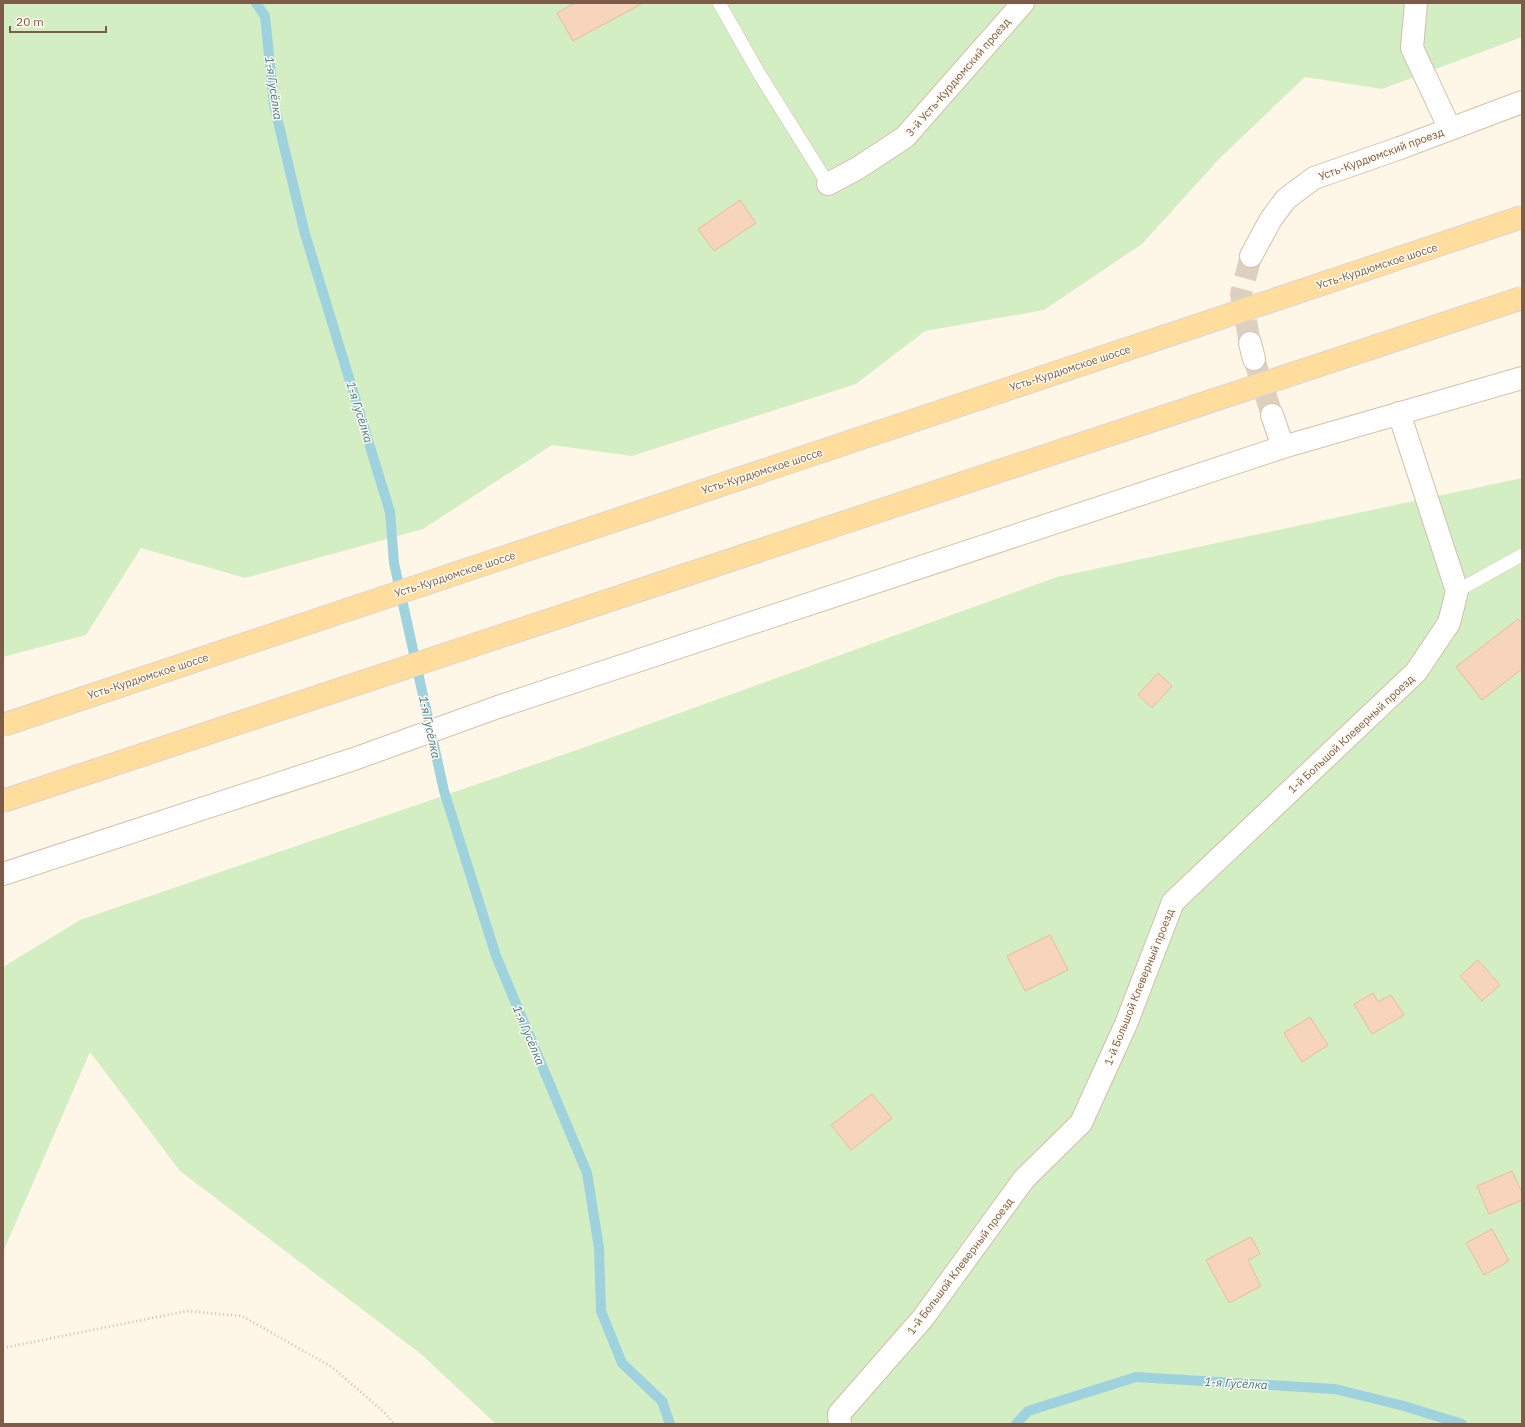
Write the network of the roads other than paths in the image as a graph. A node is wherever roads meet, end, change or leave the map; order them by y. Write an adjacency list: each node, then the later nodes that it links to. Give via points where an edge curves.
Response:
1 (719, 3): 6 (lane, via 760,75)
2 (1023, 3): 6 (street, 3-й Усть-Курдюмский проезд, via 905,137)
3 (1416, 3): 5 (street, via 1412,48)
4 (1522, 102): 5 (street, Усть-Курдюмский проезд)
5 (1450, 129): 8 (street, Усть-Курдюмский проезд, via 1314,178 1286,199 1271,219)
6 (828, 184)
7 (1522, 217): 16 (main road, Усть-Курдюмское шоссе, bridge)
8 (1251, 256)
9 (1522, 298): 17 (main road, bridge)
10 (1522, 378): 11 (street)
11 (1399, 413): 13 (street); 15 (street)
12 (1272, 415): 13 (street)
13 (1283, 446): 18 (street)
14 (1522, 555): 15 (lane)
15 (1457, 591): 19 (street, 1-й Большой Клеверный проезд, via 1449,623 1416,672 1173,902 1126,1024 1081,1123 1024,1179 923,1318 839,1414)
16 (3, 725)
17 (3, 801)
18 (3, 874)
19 (840, 1424)

